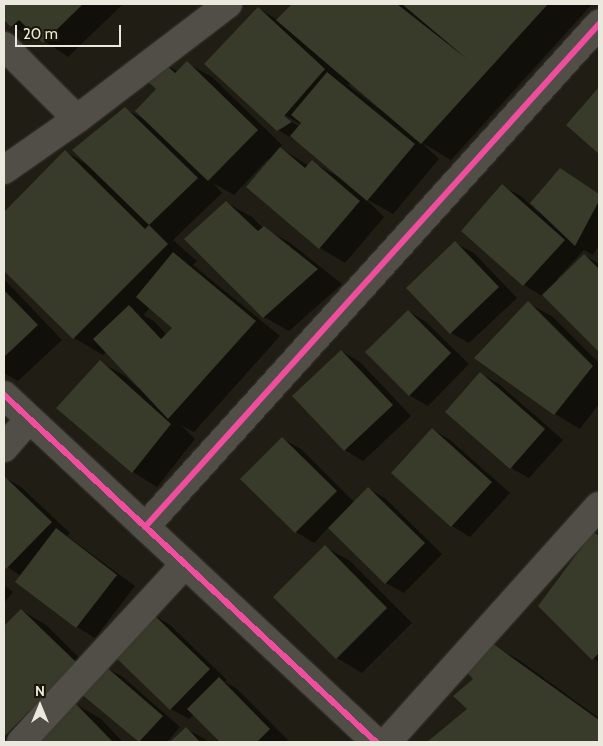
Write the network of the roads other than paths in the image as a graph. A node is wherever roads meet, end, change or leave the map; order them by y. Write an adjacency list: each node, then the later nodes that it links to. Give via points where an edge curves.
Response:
1 (228, 4): 4 (street)
2 (599, 24): 10 (street)
3 (4, 46): 4 (street)
4 (77, 119): 5 (street)
5 (4, 170)
6 (4, 395): 7 (street)
7 (29, 419): 8 (street); 10 (street)
8 (4, 448)
9 (599, 506): 14 (street)
10 (145, 527): 11 (street)
11 (185, 564): 12 (street); 13 (street)
12 (21, 742)
13 (376, 742)
14 (387, 742)

